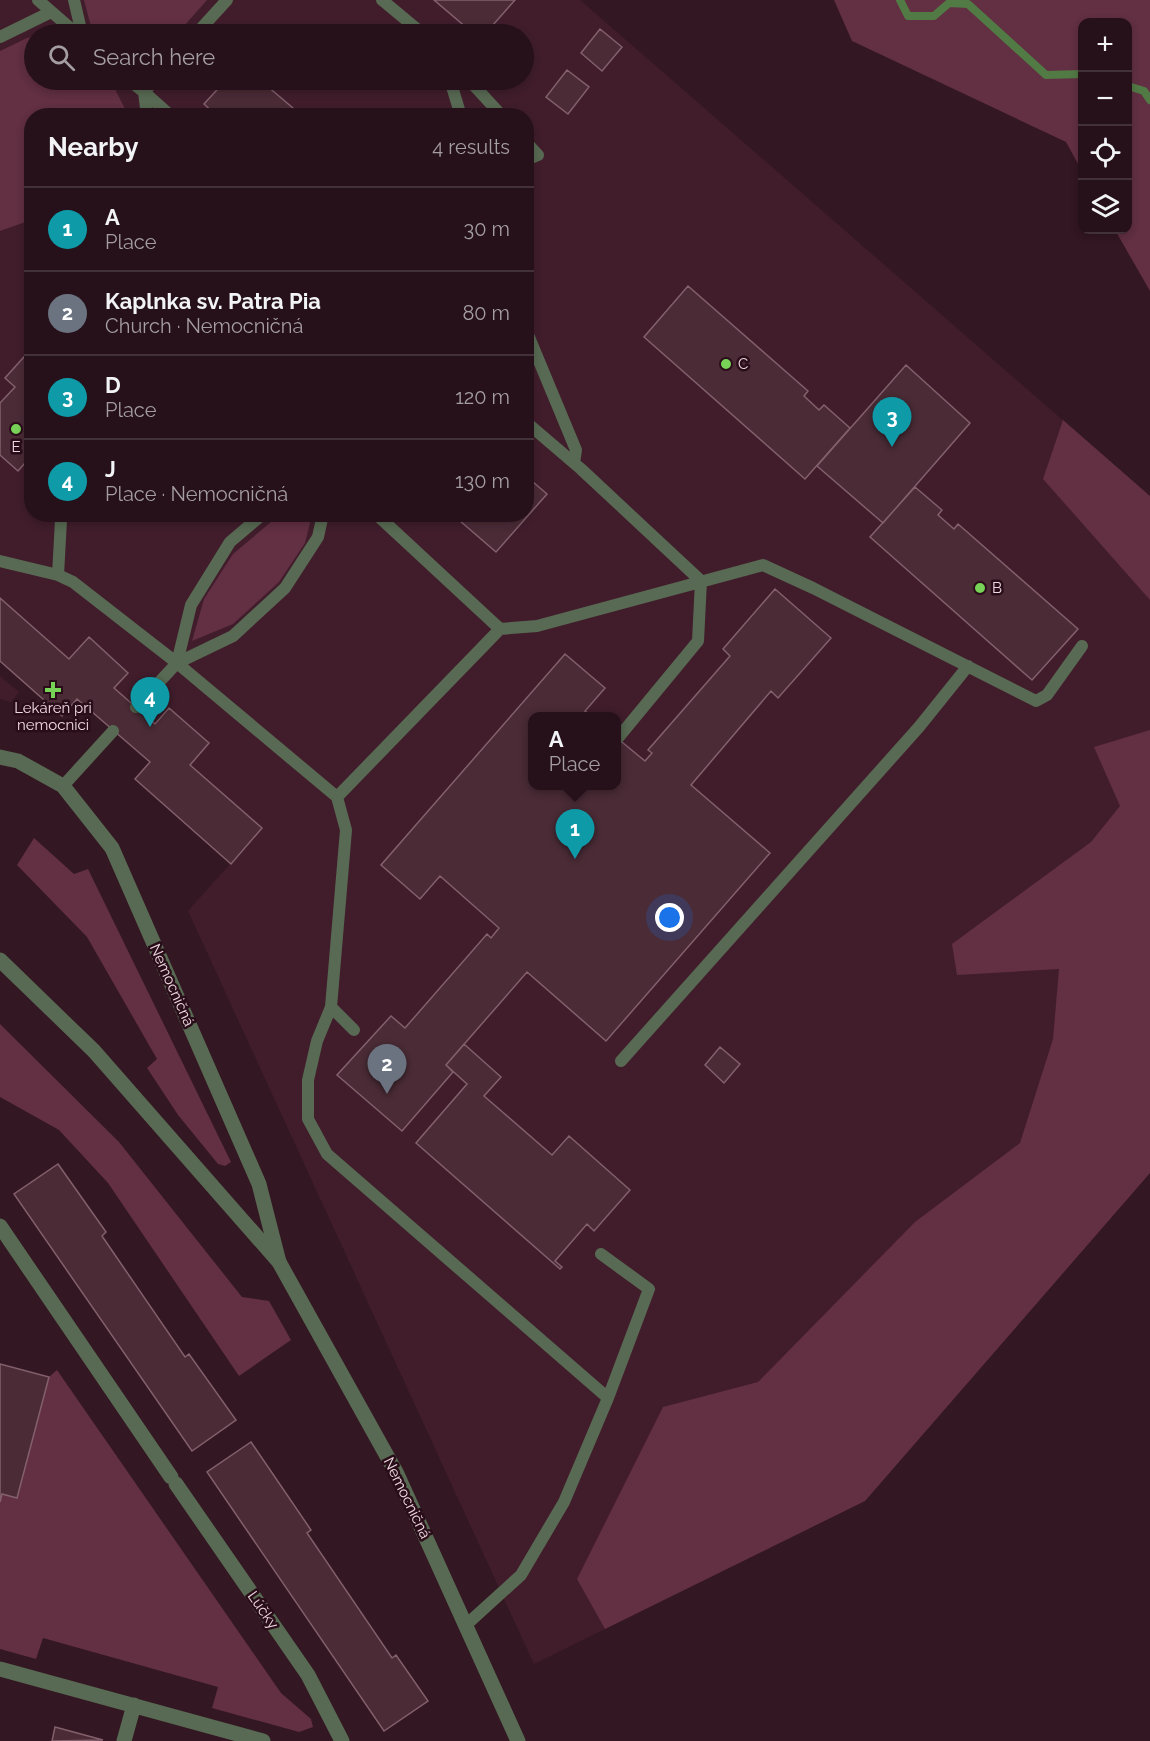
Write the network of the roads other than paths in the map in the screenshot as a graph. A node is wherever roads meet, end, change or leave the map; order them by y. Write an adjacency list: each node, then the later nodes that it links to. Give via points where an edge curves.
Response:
1 (38, 0): 5 (lane)
2 (74, 0): 8 (lane)
3 (227, 0): 9 (lane)
4 (382, 0): 10 (lane)
5 (51, 12): 6 (lane); 7 (lane)
6 (27, 24)
7 (65, 24)
8 (80, 24)
9 (205, 24)
10 (411, 24)
11 (24, 25): 12 (lane)
12 (0, 37)
13 (142, 90): 16 (lane)
14 (453, 90): 19 (lane)
15 (478, 90): 20 (lane)
16 (144, 92): 17 (lane); 18 (lane)
17 (146, 108)
18 (162, 108)
19 (459, 108)
20 (495, 108)
21 (534, 349): 23 (lane, via 576,450)
22 (534, 429): 23 (lane)
23 (574, 463): 30 (lane)
24 (61, 522): 29 (lane)
25 (254, 522): 33 (lane, via 230,542 191,606)
26 (321, 522): 33 (lane, via 318,537 285,588 233,636)
27 (385, 522): 31 (lane)
28 (0, 561): 29 (lane)
29 (58, 576): 33 (lane, via 73,582)
30 (701, 581): 31 (lane, via 537,626); 34 (lane, via 763,566); 37 (lane, via 698,641)
31 (500, 629): 40 (lane)
32 (1082, 646): 34 (lane, via 1047,695 1036,701)
33 (177, 663): 35 (lane); 40 (lane)
34 (968, 666): 44 (lane, via 919,728)
35 (136, 707)
36 (113, 731): 39 (lane)
37 (621, 734)
38 (0, 757): 39 (street, Nemocničná, via 18,761)
39 (63, 786): 47 (street, Nemocničná, via 112,848 259,1184)
40 (337, 797): 42 (lane, via 346,830)
41 (0, 960): 47 (street, Nemocničná, via 94,1051)
42 (330, 1007): 43 (lane); 48 (lane, via 308,1080 308,1119 327,1154)
43 (354, 1030)
44 (621, 1061)
45 (0, 1226): 54 (street, Lúčky, via 308,1675)
46 (601, 1254): 48 (lane, via 649,1289)
47 (279, 1262): 49 (street, Nemocničná, via 397,1474)
48 (608, 1398): 49 (lane, via 564,1502 521,1575)
49 (466, 1625): 55 (street, Nemocničná)
50 (0, 1669): 51 (street)
51 (134, 1705): 52 (street); 53 (street)
52 (124, 1741)
53 (263, 1741)
54 (342, 1741)
55 (518, 1741)

